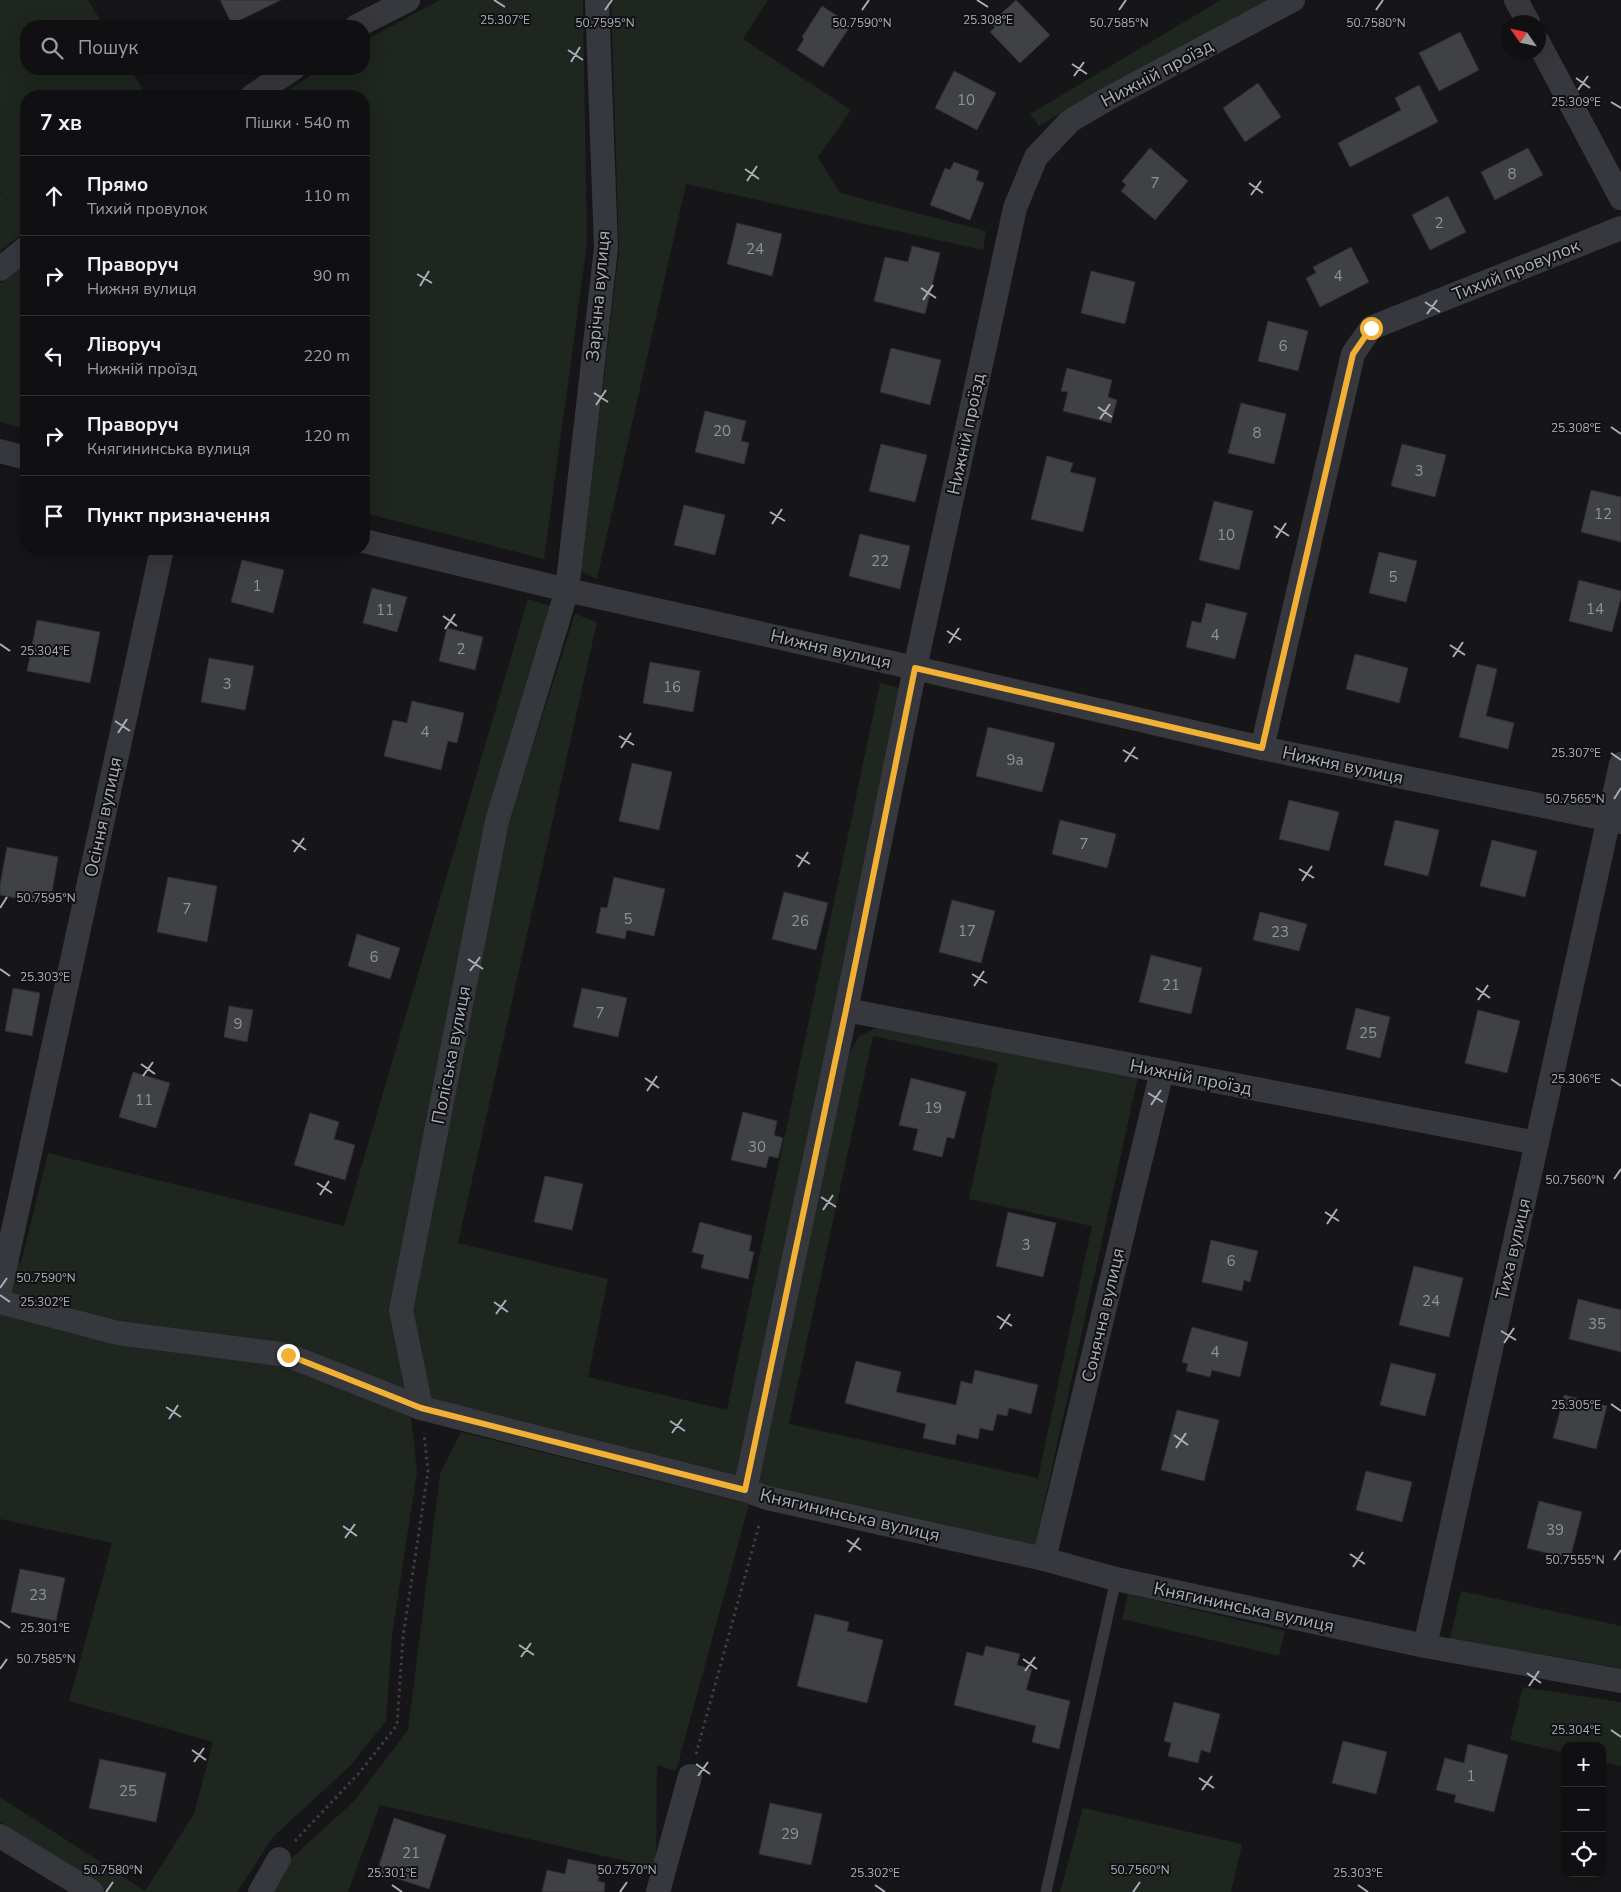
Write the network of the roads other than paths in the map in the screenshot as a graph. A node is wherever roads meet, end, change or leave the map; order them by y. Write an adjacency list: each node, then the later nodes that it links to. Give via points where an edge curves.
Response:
1 (408, 0): 6 (street)
2 (597, 0): 18 (street, Зарічна вулиця, via 606,248)
3 (1293, 0): 19 (street, Нижній проїзд, via 1070,121 1036,157 1016,208)
4 (1516, 0): 5 (street)
5 (1524, 15)
6 (369, 20)
7 (1546, 57): 10 (street)
8 (284, 75): 9 (street)
9 (261, 90)
10 (1621, 198)
11 (1621, 228): 20 (street, Тихий провулок, via 1371,328 1353,354)
12 (20, 253): 13 (street)
13 (0, 269)
14 (0, 451): 15 (street)
15 (20, 456)
16 (370, 542): 18 (street, Нижня вулиця)
17 (161, 555): 26 (street, Осіння вулиця)
18 (568, 590): 19 (street, Нижня вулиця); 28 (street, Поліська вулиця, via 497,821 401,1310)
19 (915, 668): 20 (street, Нижня вулиця); 23 (street, Нижній проїзд)
20 (1262, 748): 22 (street, Нижня вулиця)
21 (1621, 764): 22 (street, Тиха вулиця)
22 (1615, 821): 25 (street, Тиха вулиця)
23 (846, 1010): 24 (street, Нижній проїзд); 29 (street, Нижній проїзд)
24 (1162, 1071): 25 (street, Нижній проїзд); 30 (street, Сонячна вулиця)
25 (1537, 1143): 32 (street, Тиха вулиця)
26 (0, 1290)
27 (0, 1302): 28 (street, Княгининська вулиця, via 118,1333 288,1355)
28 (421, 1408): 29 (street, Княгининська вулиця)
29 (756, 1494): 30 (street, Княгининська вулиця)
30 (1044, 1559): 31 (street, Княгининська вулиця)
31 (1116, 1579): 32 (street, Княгининська вулиця); 40 (lane)
32 (1425, 1646): 33 (street, Княгининська вулиця)
33 (1621, 1681)
34 (690, 1776): 39 (street)
35 (0, 1836): 37 (street)
36 (279, 1860): 38 (street)
37 (92, 1892)
38 (260, 1892)
39 (658, 1892)
40 (1046, 1892)

